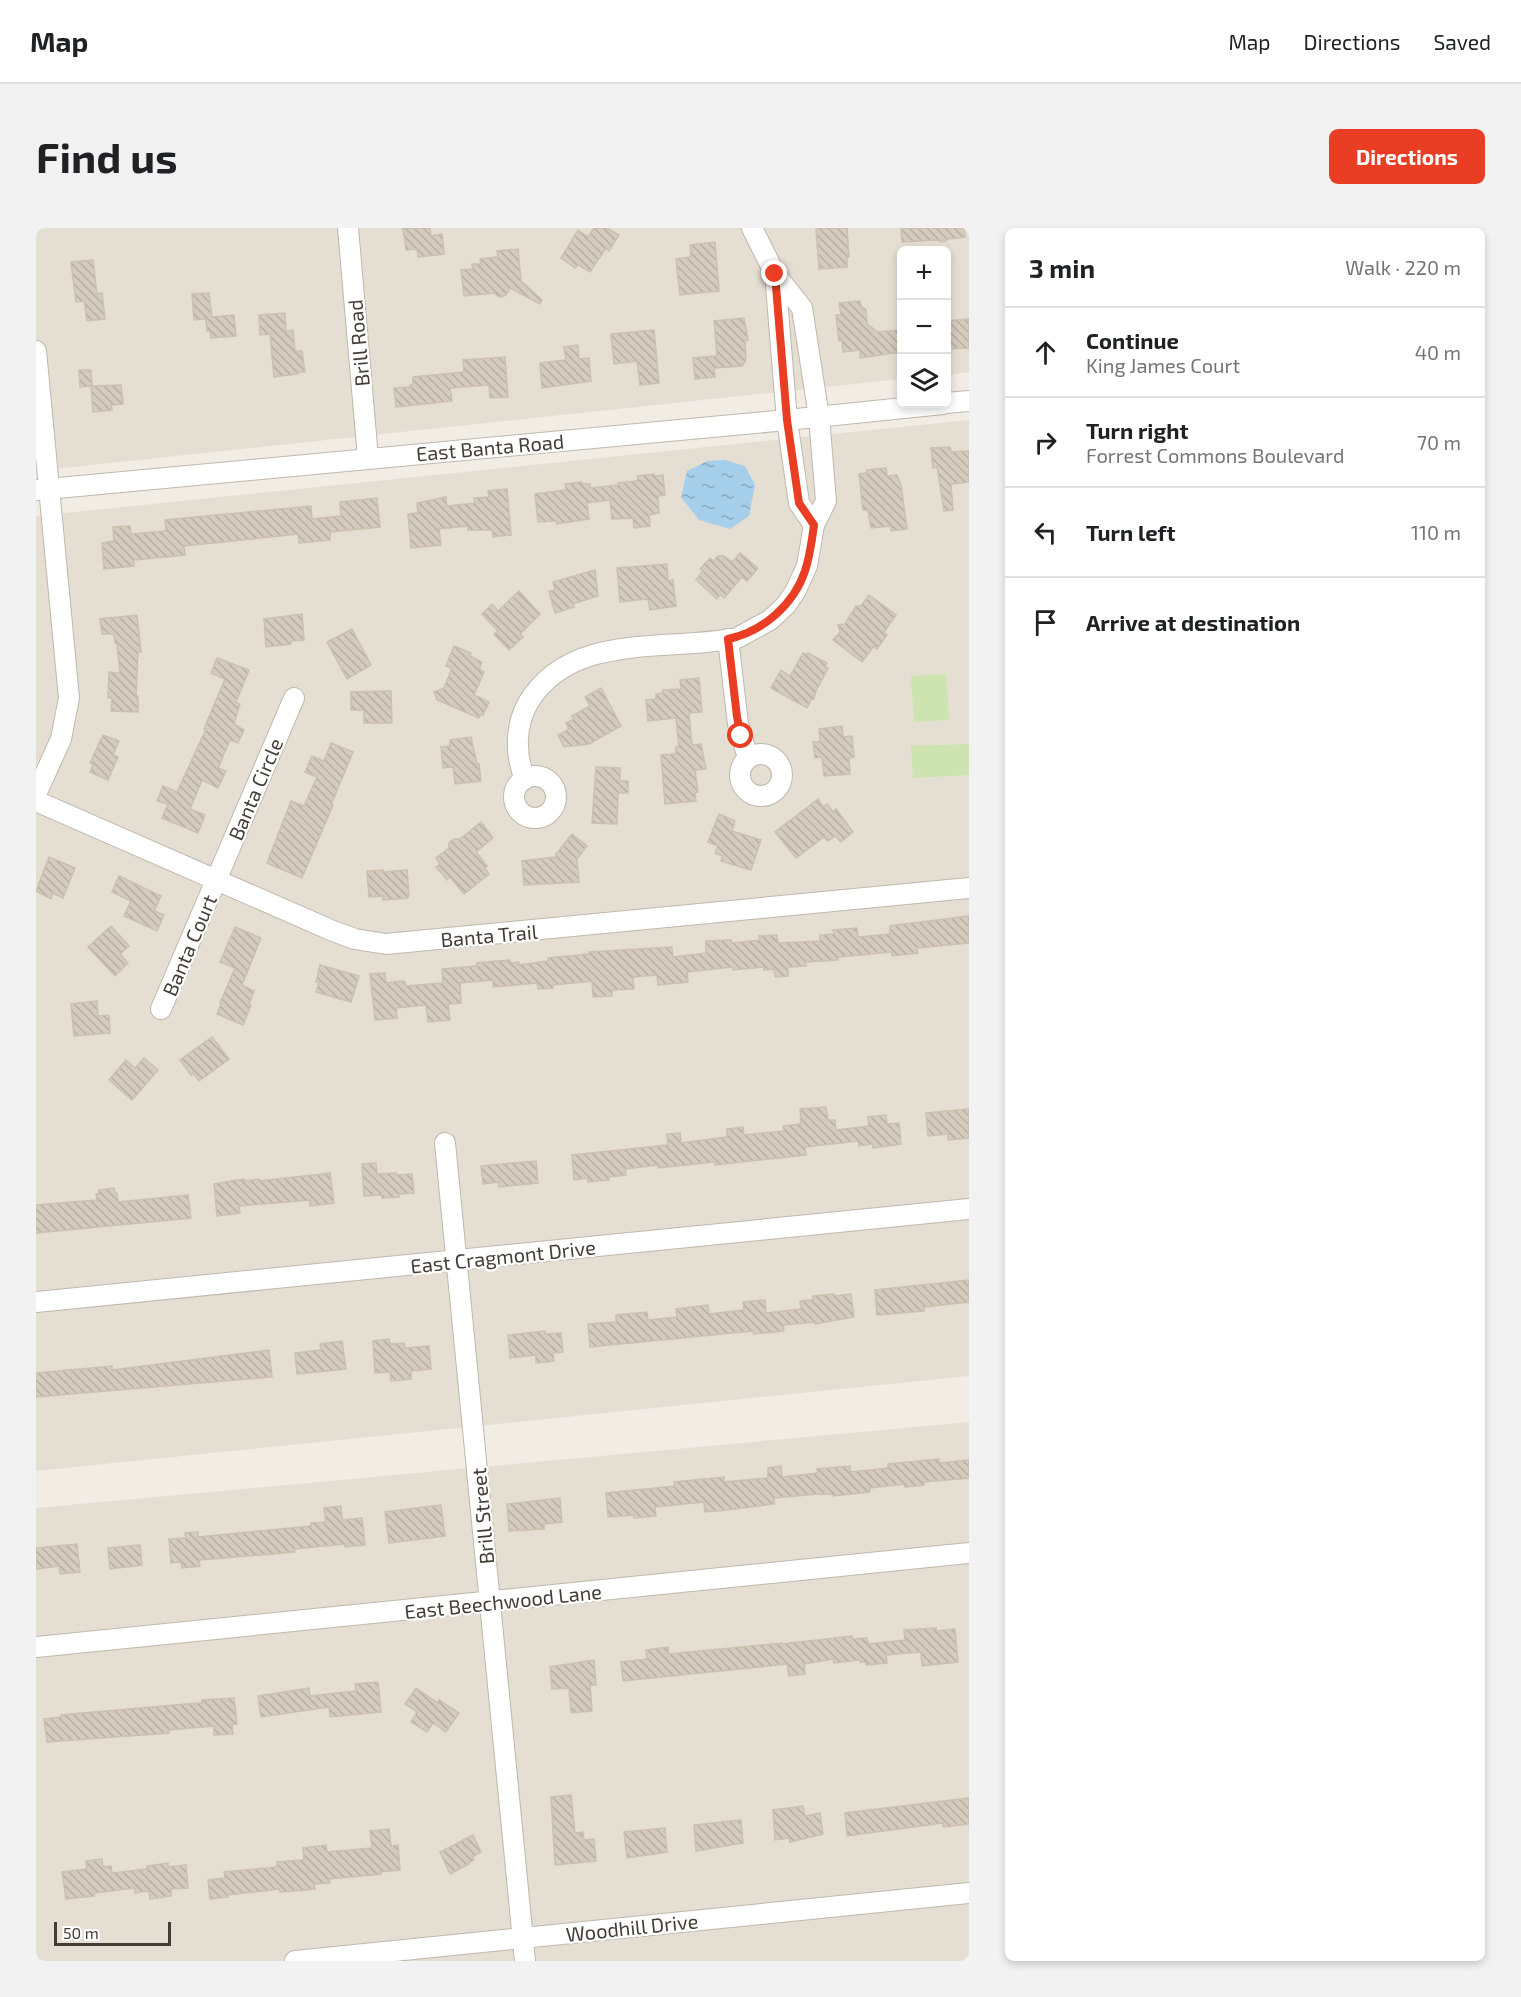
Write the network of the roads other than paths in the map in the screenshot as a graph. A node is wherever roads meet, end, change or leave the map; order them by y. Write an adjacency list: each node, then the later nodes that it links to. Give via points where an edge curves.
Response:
1 (348, 228): 10 (street, Brill Road)
2 (752, 228): 3 (street)
3 (775, 274): 8 (street, via 802,308); 9 (street)
4 (36, 351): 11 (street)
5 (969, 401): 6 (street, East Banta Road)
6 (951, 402)
7 (900, 408): 8 (street, East Banta Road)
8 (819, 417): 9 (street, East Banta Road); 12 (street, via 826,501)
9 (787, 420): 10 (street, East Banta Road); 12 (street, via 799,503)
10 (368, 458): 11 (street, East Banta Road)
11 (43, 489): 17 (street, via 69,698 61,740)
12 (814, 525): 13 (street, via 805,573 790,598 770,620 751,632)
13 (728, 639): 15 (street, via 738,724); 16 (street, via 602,652 556,672 535,692 521,719 518,747)
14 (294, 698): 19 (street, Banta Circle)
15 (748, 759)
16 (525, 778)
17 (36, 795)
18 (36, 801): 19 (street, Banta Trail)
19 (216, 881): 20 (street, Banta Trail, via 333,931 386,944); 21 (street, Banta Court)
20 (969, 888)
21 (161, 1009)
22 (445, 1143): 24 (street, Brill Street)
23 (969, 1209): 24 (street, East Cragmont Drive)
24 (458, 1260): 25 (street, East Cragmont Drive); 27 (street, Brill Street)
25 (36, 1302)
26 (969, 1553): 27 (street, East Beechwood Lane)
27 (490, 1602): 28 (street, East Beechwood Lane); 30 (street, Brill Street)
28 (36, 1647)
29 (969, 1893): 30 (street, Woodhill Drive)
30 (523, 1938): 31 (street, Woodhill Drive); 32 (street, Brill Street)
31 (295, 1961)
32 (525, 1961)

